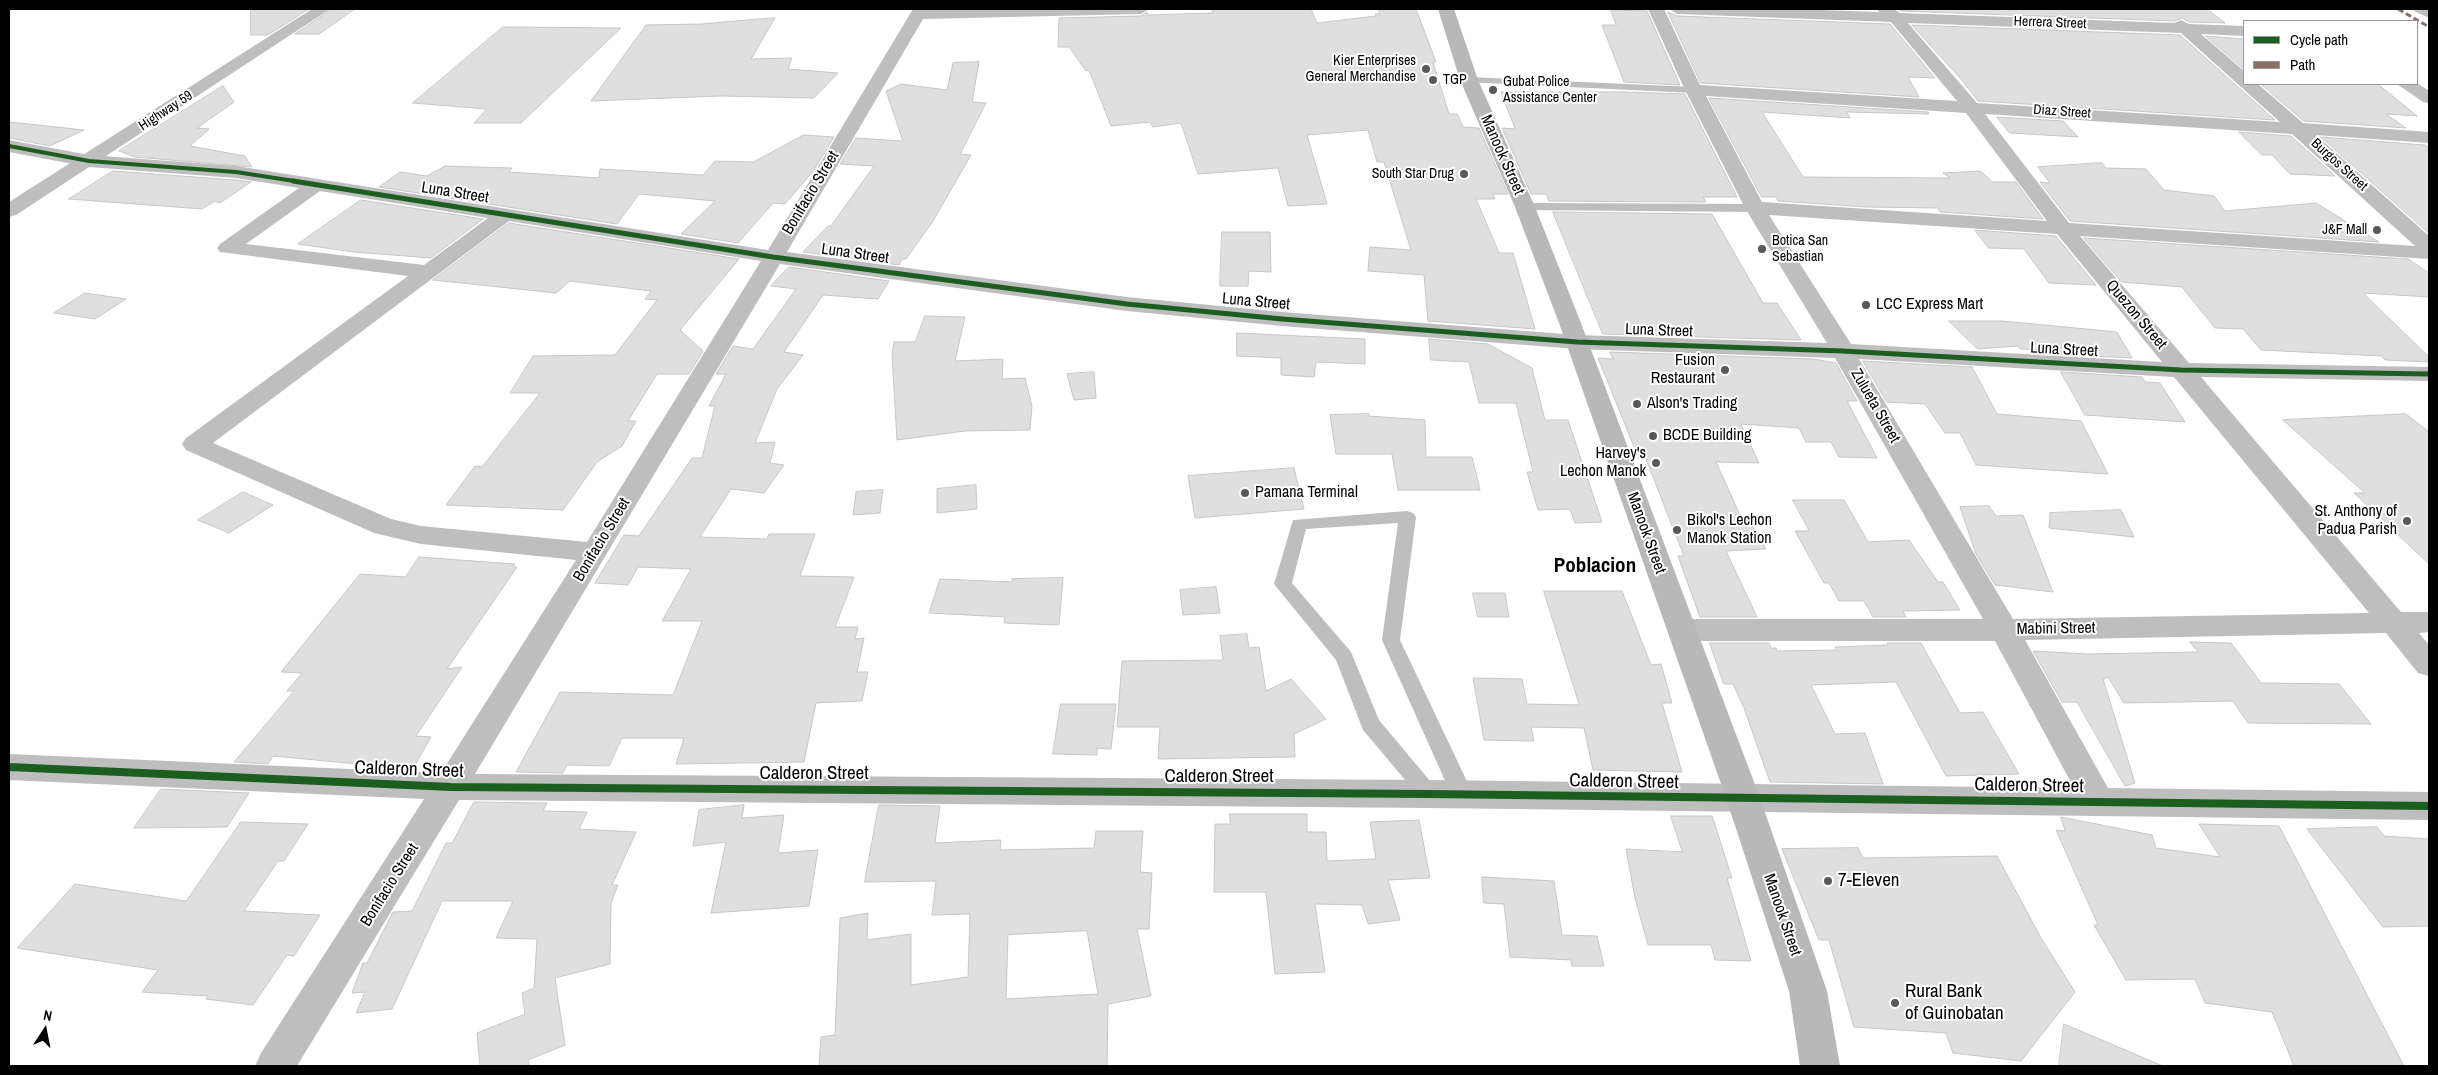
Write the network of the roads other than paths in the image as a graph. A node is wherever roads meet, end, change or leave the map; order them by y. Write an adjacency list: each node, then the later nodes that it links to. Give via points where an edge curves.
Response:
1 (322, 9): 23 (street, Highway 59)
2 (1141, 9): 8 (street)
3 (1446, 9): 14 (main road, Manook Street)
4 (1656, 9): 17 (street, Zulueta Street)
5 (1677, 9): 9 (street, Herrera Street)
6 (2164, 9): 11 (street)
7 (2421, 9): 10 (street)
8 (919, 11): 32 (street, Bonifacio Street)
9 (1890, 13): 11 (street, Herrera Street); 19 (street, Quezon Street)
10 (2429, 13)
11 (2185, 28): 12 (street, Herrera Street); 13 (street)
12 (2243, 31)
13 (2243, 79)
14 (1469, 80): 17 (lane); 25 (main road, Manook Street)
15 (2249, 85): 20 (street, Burgos Street)
16 (2408, 85): 18 (street)
17 (1694, 90): 19 (street, Diaz Street); 26 (street, Zulueta Street)
18 (2429, 98)
19 (1970, 106): 20 (street, Diaz Street); 29 (street, Quezon Street)
20 (2299, 128): 21 (street, Diaz Street); 30 (street, Burgos Street)
21 (2429, 137)
22 (9, 146): 23 (street, Luna Street)
23 (89, 161): 24 (street, Luna Street, via 236,172); 27 (street, Highway 59)
24 (316, 185): 28 (street, Luna Street); 33 (street, via 227,248)
25 (1525, 207): 26 (lane); 34 (main road, Manook Street)
26 (1756, 208): 29 (street); 35 (street, Zulueta Street)
27 (9, 211)
28 (505, 215): 32 (street, Luna Street); 33 (street)
29 (2064, 230): 31 (street); 36 (street, Quezon Street)
30 (2429, 247)
31 (2429, 253)
32 (773, 257): 34 (street, Luna Street, via 1127,304); 38 (street, Bonifacio Street)
33 (429, 272): 38 (street, via 195,444 384,527 421,535)
34 (1577, 342): 35 (street, Luna Street); 41 (main road, Manook Street)
35 (1843, 351): 36 (street, Luna Street); 42 (street, Zulueta Street)
36 (2181, 370): 37 (street, Luna Street); 39 (street, Quezon Street)
37 (2429, 374)
38 (594, 552): 45 (street, Bonifacio Street)
39 (2393, 622): 40 (street, Mabini Street); 42 (street, Mabini Street); 43 (street, Quezon Street)
40 (2429, 622)
41 (1682, 630): 42 (street, Mabini Street); 48 (main road, Manook Street)
42 (2004, 630): 49 (street, Zulueta Street)
43 (2429, 665)
44 (9, 767): 45 (street, Calderon Street)
45 (451, 787): 46 (street, Calderon Street); 51 (street, Bonifacio Street)
46 (1429, 794): 47 (street, Calderon Street); 47 (lane, via 1370,724 1344,657 1282,584 1298,524 1407,516 1391,640)
47 (1462, 794): 48 (street, Calderon Street)
48 (1743, 798): 49 (street, Calderon Street); 52 (main road, Manook Street, via 1808,991)
49 (2098, 802): 50 (street, Calderon Street)
50 (2429, 806)
51 (276, 1066)
52 (1820, 1066)

